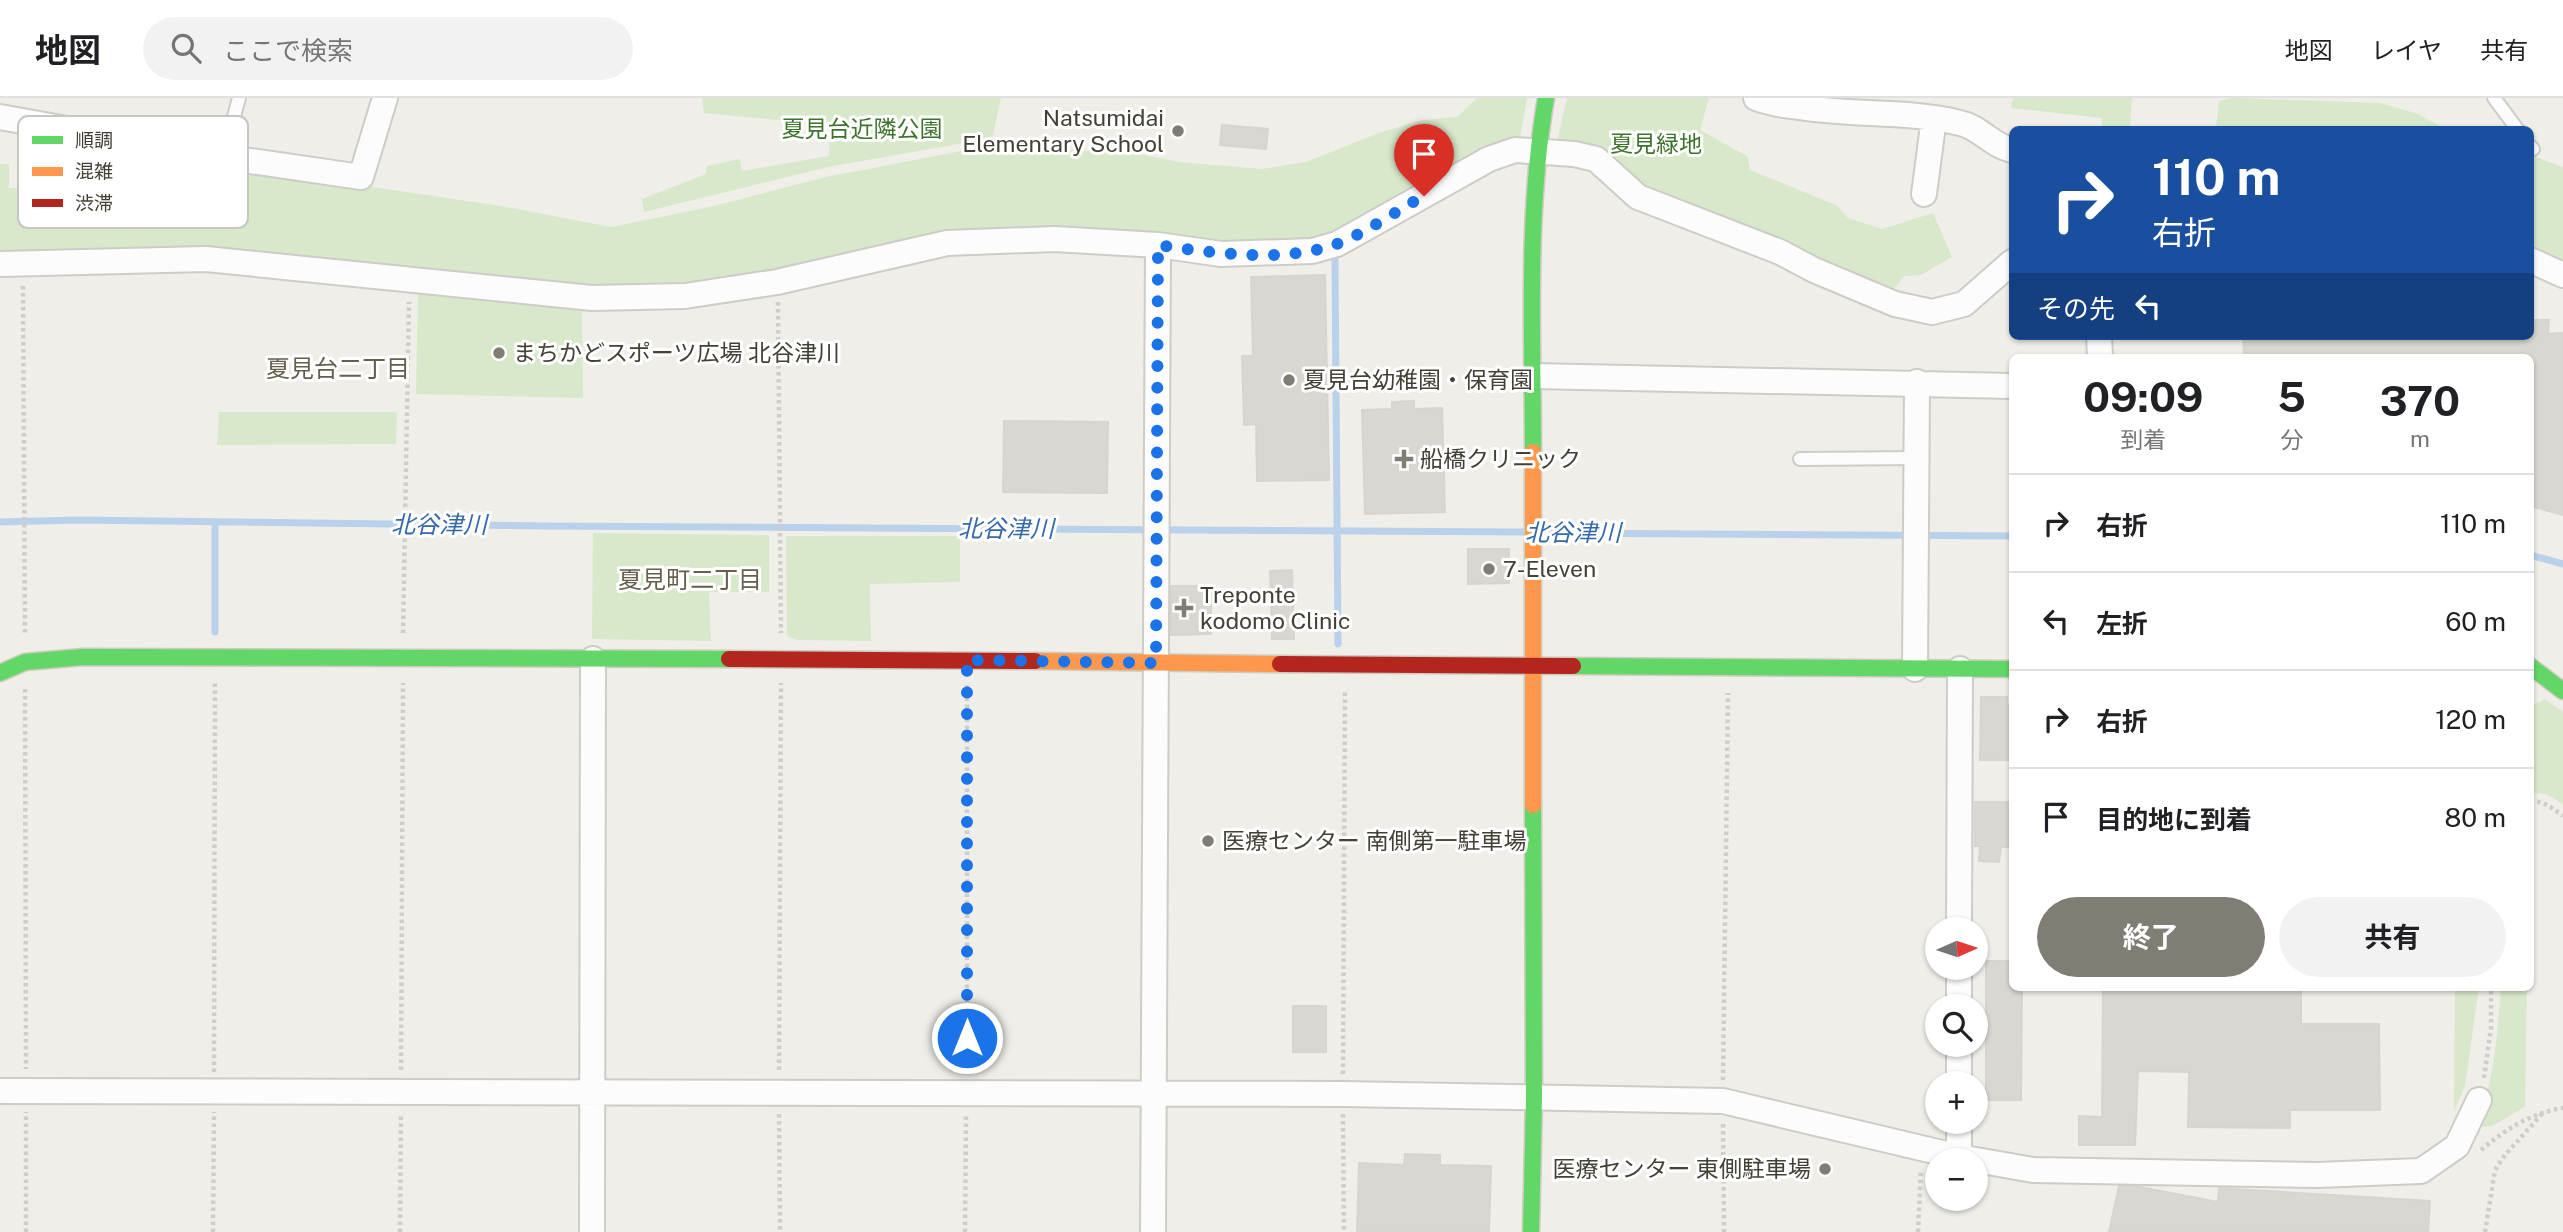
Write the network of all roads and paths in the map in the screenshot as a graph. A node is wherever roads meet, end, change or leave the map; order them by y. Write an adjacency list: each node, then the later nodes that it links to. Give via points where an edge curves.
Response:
1 (239, 98): 6 (lane)
2 (385, 98): 13 (street, via 361,177)
3 (1546, 98): 12 (street)
4 (1756, 98): 8 (street, via 1831,111)
5 (2494, 98): 10 (lane)
6 (234, 116)
7 (0, 117): 9 (street)
8 (1934, 118): 11 (street, via 1965,123); 14 (street)
9 (18, 120)
10 (2515, 126)
11 (2009, 149)
12 (1537, 151): 15 (street, via 1516,150 1489,159 1337,244 1312,251 1221,254); 18 (street, via 1596,159 1638,197 1780,252 1895,304 1932,312 1964,304); 22 (street)
13 (248, 161)
14 (1924, 194)
15 (1158, 245): 21 (street, via 1054,239 947,243); 33 (street)
16 (2534, 262): 19 (street)
17 (11, 264): 20 (street, via 206,259); 32 (path)
18 (2009, 265)
19 (2563, 275)
20 (410, 279): 21 (street, via 592,298 685,296); 28 (path)
21 (777, 282): 30 (path)
22 (1533, 376): 23 (street); 35 (street)
23 (1917, 382): 24 (street); 25 (street)
24 (2009, 386)
25 (1916, 458): 26 (lane); 37 (street)
26 (1800, 459)
27 (215, 656): 28 (street); 32 (street); 49 (path)
28 (403, 658): 29 (street); 50 (path)
29 (593, 659): 30 (street); 51 (street)
30 (780, 660): 31 (street); 52 (path)
31 (967, 660): 33 (street); 53 (path)
32 (25, 662): 41 (street); 48 (path)
33 (1156, 663): 34 (street); 54 (street)
34 (1345, 665): 35 (street); 55 (path)
35 (1532, 666): 36 (street); 56 (street)
36 (1729, 668): 37 (street); 58 (path)
37 (1915, 669): 38 (street)
38 (1960, 669): 39 (street); 45 (street)
39 (2009, 669)
40 (2534, 669): 42 (street)
41 (0, 673)
42 (2563, 691)
43 (2534, 802): 44 (path, via 2549,805)
44 (2563, 816)
45 (1959, 917)
46 (2491, 991): 57 (path, via 2491,1028)
47 (0, 1091): 48 (street)
48 (26, 1091): 49 (street); 65 (path)
49 (214, 1091): 50 (street); 66 (path)
50 (401, 1092): 51 (street); 67 (path)
51 (593, 1092): 52 (street); 68 (street)
52 (779, 1093): 53 (street); 69 (path)
53 (967, 1093): 54 (street); 70 (path)
54 (1154, 1094): 55 (street); 71 (street)
55 (1343, 1094): 56 (street); 72 (path)
56 (1534, 1098): 58 (street); 73 (street)
57 (2479, 1100): 64 (street, via 2457,1146 2421,1171 2317,1175 2033,1170)
58 (1723, 1101): 61 (street); 74 (path)
59 (2563, 1108): 60 (path)
60 (2545, 1111): 63 (path, via 2511,1126); 76 (path, via 2495,1170)
61 (1922, 1147): 62 (street); 75 (path)
62 (1926, 1148)
63 (2478, 1154)
64 (1988, 1162)
65 (26, 1232)
66 (213, 1232)
67 (400, 1232)
68 (593, 1232)
69 (780, 1232)
70 (965, 1232)
71 (1153, 1232)
72 (1344, 1232)
73 (1531, 1232)
74 (1724, 1232)
75 (1918, 1232)
76 (2485, 1232)

